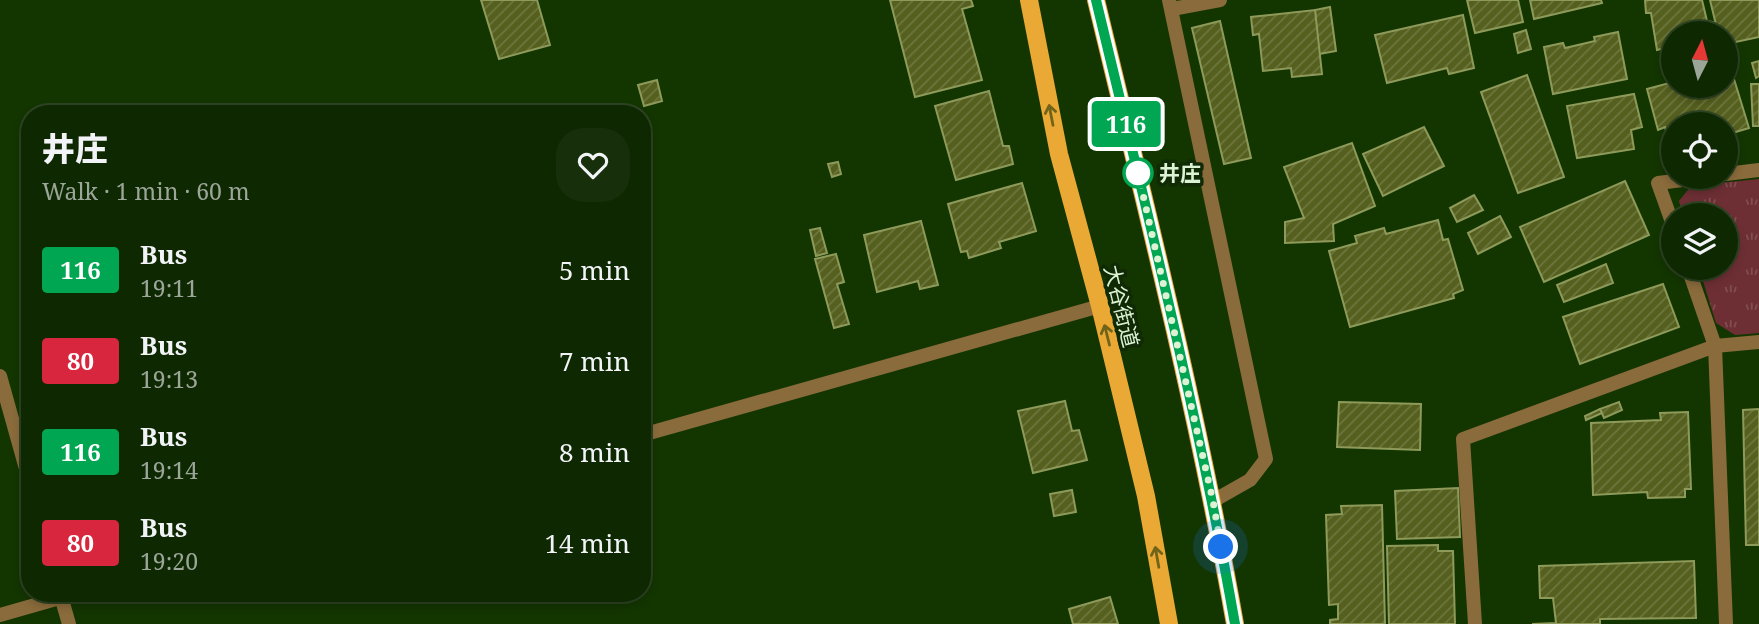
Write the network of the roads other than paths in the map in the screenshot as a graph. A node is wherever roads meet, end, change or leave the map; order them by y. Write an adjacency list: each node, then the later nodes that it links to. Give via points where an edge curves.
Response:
1 (1029, 0): 10 (main road, 大谷街道, one-way to 1, via 1059,154)
2 (1096, 0): 16 (main road)
3 (1220, 0): 4 (street)
4 (1170, 5): 16 (street, via 1266,459 1250,480)
5 (1759, 170): 6 (street)
6 (1738, 173)
7 (1661, 183): 8 (street)
8 (1665, 203)
9 (1692, 280): 12 (street)
10 (1100, 306): 14 (street); 21 (main road, 大谷街道, one-way to 10, via 1146,496)
11 (1759, 341): 12 (street)
12 (1715, 346): 23 (street, via 1464,439); 24 (street)
13 (0, 376): 15 (street)
14 (651, 432)
15 (21, 451)
16 (1213, 501): 22 (main road)
17 (40, 602): 19 (street)
18 (63, 602): 20 (street)
19 (0, 615)
20 (69, 624)
21 (1169, 624)
22 (1235, 624)
23 (1475, 624)
24 (1726, 624)

